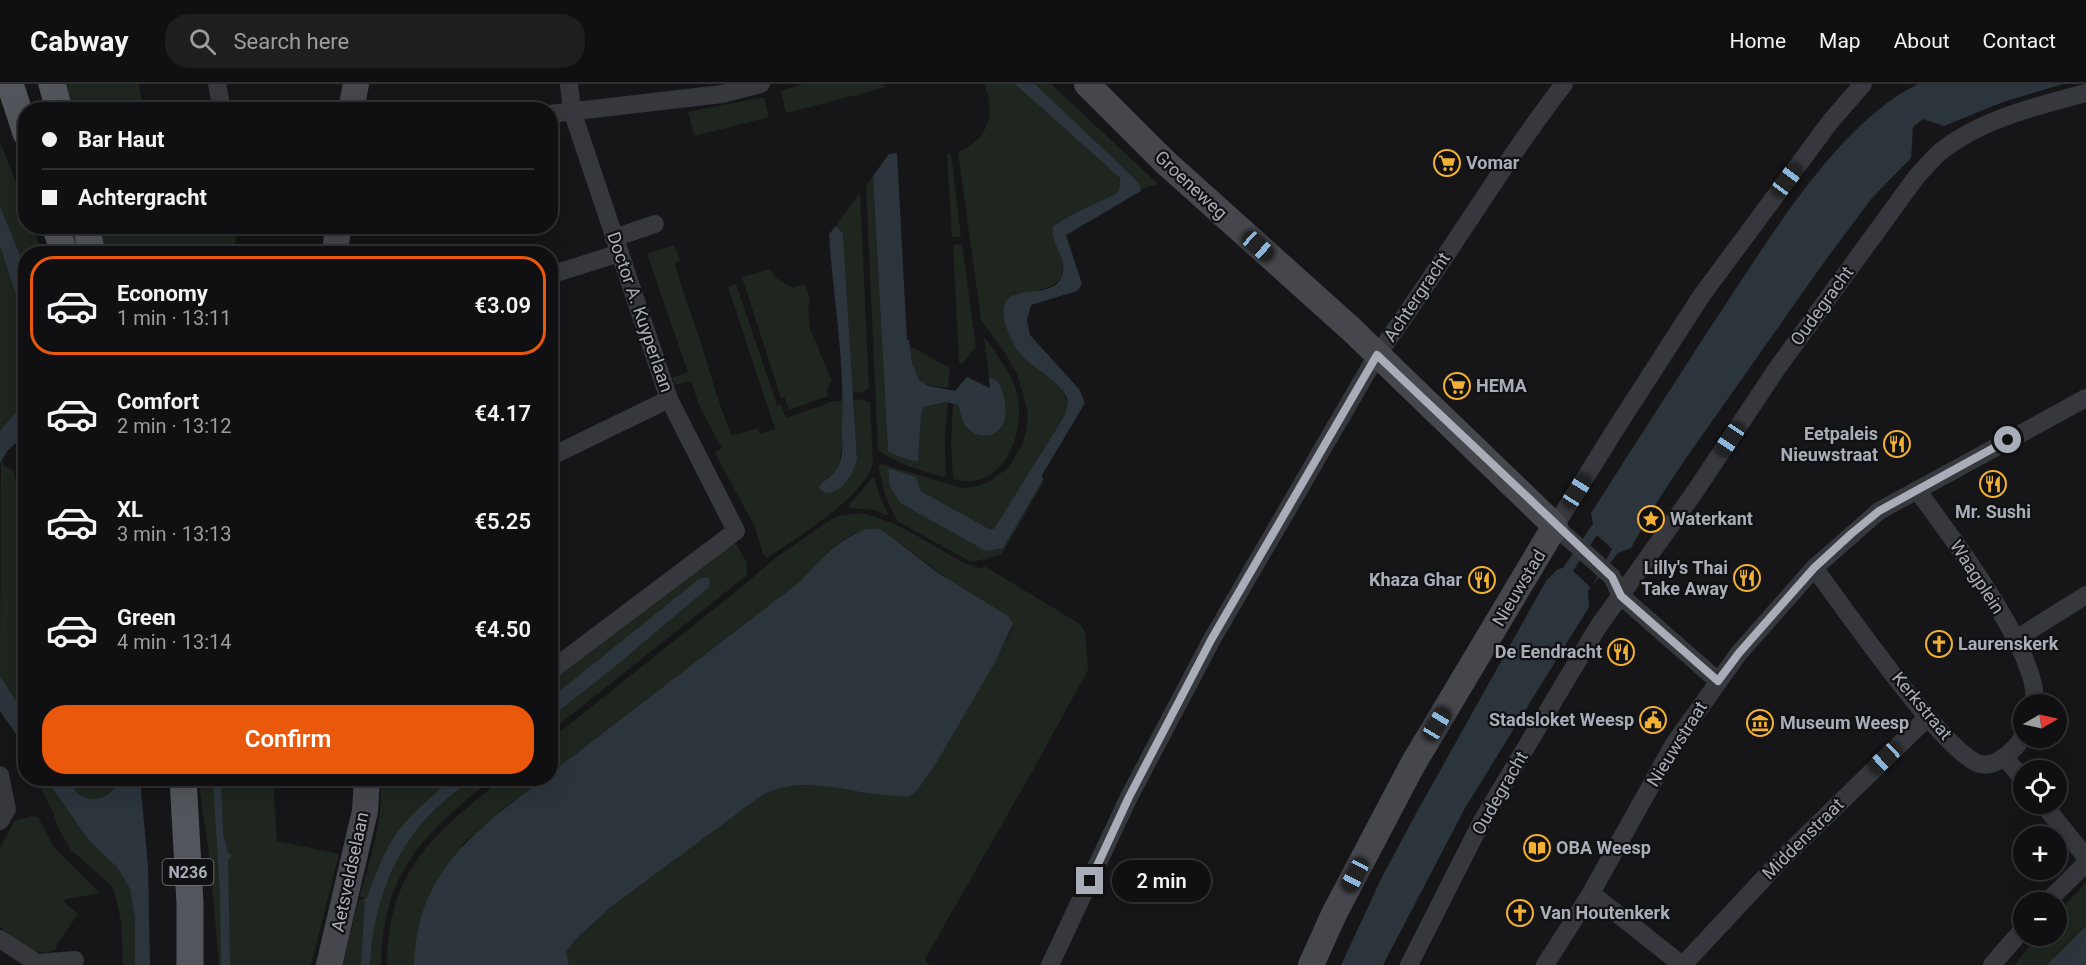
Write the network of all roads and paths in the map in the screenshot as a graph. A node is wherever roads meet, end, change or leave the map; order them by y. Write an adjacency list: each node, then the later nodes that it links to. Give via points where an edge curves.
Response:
1 (10, 84): 14 (main road)
2 (52, 84): 11 (main road)
3 (217, 84): 12 (street)
4 (356, 84): 13 (street)
5 (569, 84): 15 (street, Doctor A. Kuyperlaan)
6 (761, 84): 15 (street, via 722,94)
7 (1087, 84): 20 (street, Groeneweg, via 1165,162)
8 (1564, 84): 20 (street, Achtergracht)
9 (1863, 84): 25 (street, Nieuwstad, via 1830,122 1702,295)
10 (2086, 93): 28 (street, Oudegracht, via 2020,111 1971,133 1940,152 1917,176 1778,367)
11 (57, 102)
12 (221, 102)
13 (353, 102)
14 (18, 108)
15 (572, 111): 16 (street); 18 (street, Doctor A. Kuyperlaan)
16 (558, 113)
17 (655, 224): 18 (street)
18 (617, 245): 19 (street); 22 (street, Doctor A. Kuyperlaan)
19 (558, 271)
20 (1377, 355): 25 (street, Groeneweg); 51 (street, Achtergracht, via 1211,640 1129,797)
21 (2086, 398): 24 (street, Nieuwstraat)
22 (669, 399): 23 (street); 30 (street, Doctor A. Kuyperlaan, via 736,531)
23 (558, 453)
24 (1917, 490): 26 (street, Nieuwstraat, via 1879,511); 29 (street, Waagplein, via 1979,576)
25 (1555, 526): 28 (street, via 1612,577); 52 (street, Nieuwstad, via 1413,764)
26 (1814, 568): 31 (street, Nieuwstraat); 33 (street, Kerkstraat)
27 (2086, 595): 29 (street)
28 (1621, 596): 31 (street); 53 (street, Oudegracht, via 1598,627 1484,819)
29 (2016, 639): 32 (street, Waagplein, via 2032,678)
30 (558, 665)
31 (1718, 681): 45 (street, Nieuwstraat, via 1674,744)
32 (2033, 694)
33 (1928, 718): 35 (street, Kerkstraat, via 1977,763 1991,764); 55 (street, Middenstraat, via 1782,859)
34 (2013, 748): 35 (street)
35 (2004, 756): 36 (street)
36 (2013, 767)
37 (0, 775): 41 (street, via 7,809)
38 (183, 786): 49 (main road, N236)
39 (367, 786): 50 (street, Aetsveldselaan, via 365,811)
40 (2051, 814): 42 (street)
41 (0, 821)
42 (2086, 857)
43 (2086, 863): 44 (street)
44 (2057, 892)
45 (1591, 893): 54 (street, Nieuwstraat); 55 (street)
46 (0, 939): 48 (street, via 36,963)
47 (2013, 941): 56 (street)
48 (75, 960)
49 (190, 965)
50 (329, 965)
51 (1050, 965)
52 (1311, 965)
53 (1409, 965)
54 (1545, 965)
55 (1682, 965)
56 (1992, 965)

